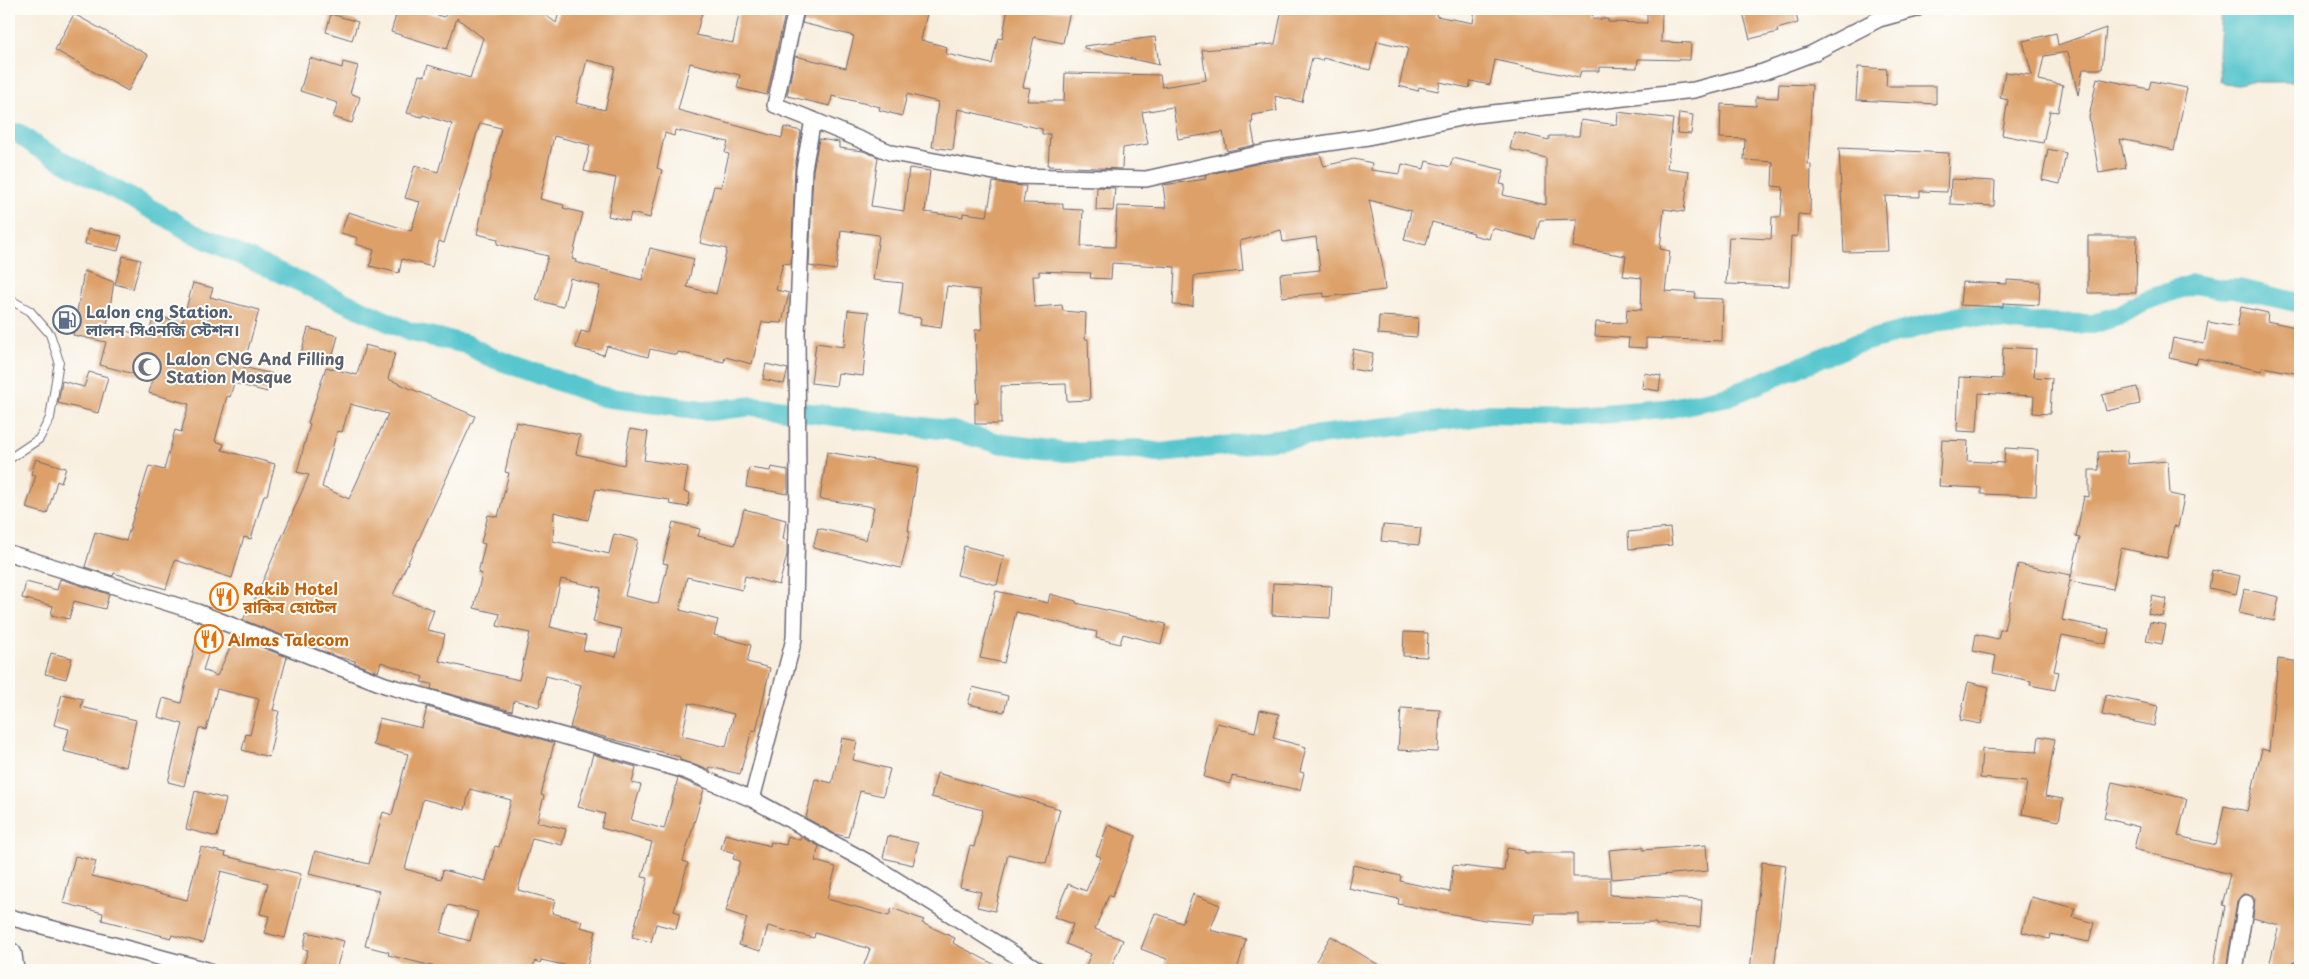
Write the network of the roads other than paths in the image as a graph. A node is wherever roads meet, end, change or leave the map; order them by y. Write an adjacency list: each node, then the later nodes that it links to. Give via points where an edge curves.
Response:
1 (796, 9): 3 (street, via 775,105)
2 (1916, 9): 3 (street, via 1879,19 1811,54 1763,72 1694,90 1475,115 1368,137 1267,152 1146,179 1015,176 892,153)
3 (813, 120): 7 (street, via 804,169 797,334 798,489 794,639)
4 (9, 299): 5 (lane, via 30,311 50,334 59,360 50,418 39,440)
5 (9, 459)
6 (9, 553): 7 (street, via 197,612 385,685 686,771)
7 (752, 799): 13 (street, via 871,864)
8 (2246, 904): 14 (street)
9 (9, 917): 12 (street)
10 (9, 955): 11 (highway)
11 (11, 970)
12 (207, 970)
13 (1039, 970)
14 (2235, 970)

